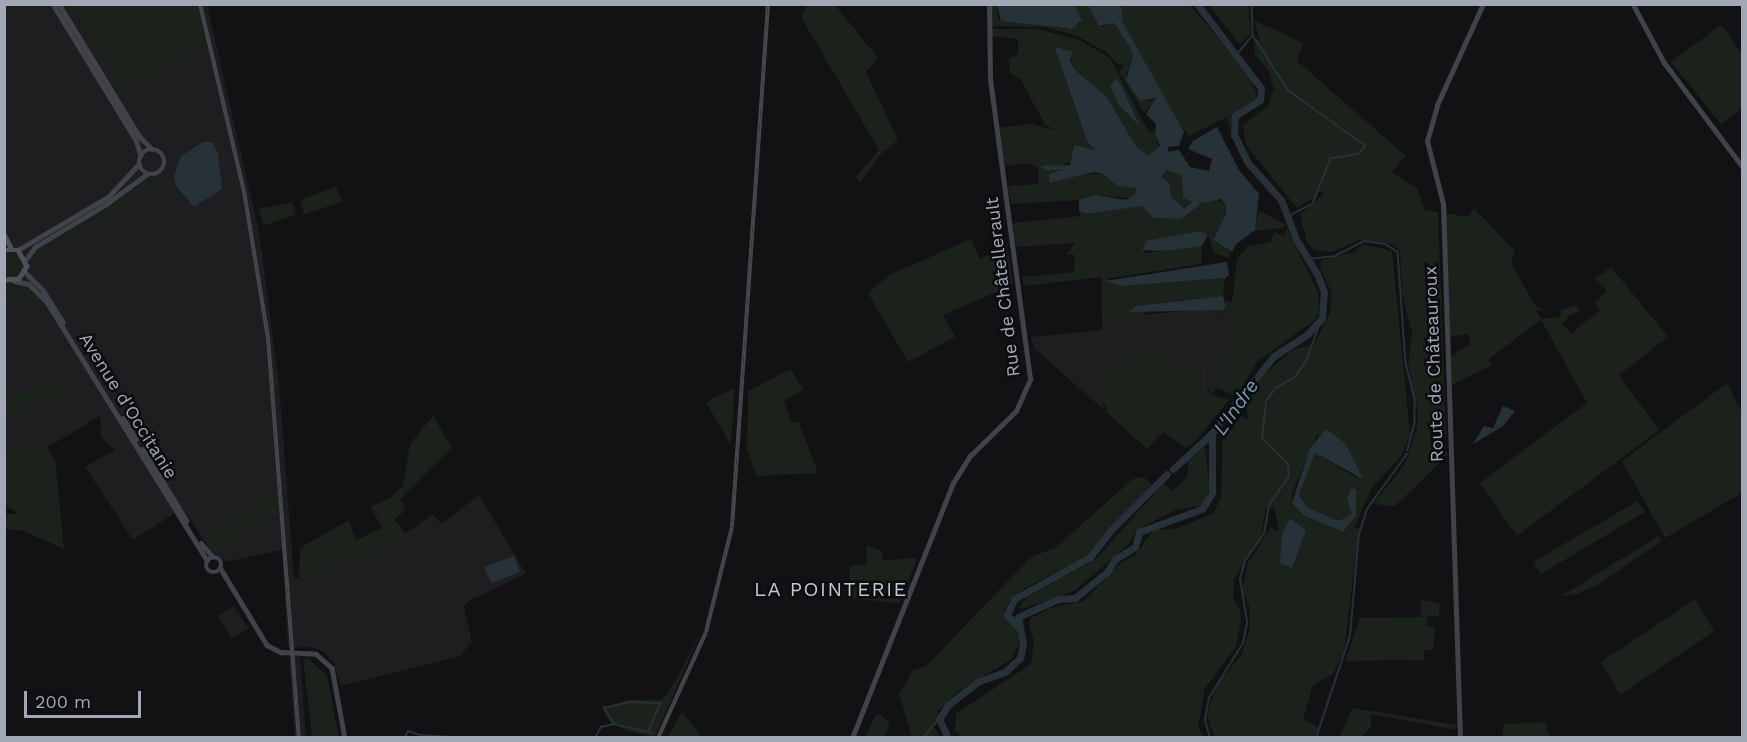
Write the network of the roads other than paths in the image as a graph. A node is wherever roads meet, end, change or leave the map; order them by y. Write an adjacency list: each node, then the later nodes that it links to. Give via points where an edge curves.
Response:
1 (53, 4): 7 (main road, via 136,140)
2 (59, 4): 6 (main road, via 140,137)
3 (989, 4): 25 (main road, Rue de Châtellerault, via 987,39 1030,379 1016,411 970,456 953,483)
4 (1483, 4): 26 (main road, Route de Châteauroux, via 1437,105 1427,141 1443,204)
5 (1633, 4): 9 (main road, via 1654,47)
6 (152, 149): 7 (main road); 10 (main road, via 161,152 165,165 160,172)
7 (141, 155): 8 (main road)
8 (139, 164): 10 (main road); 14 (main road, via 108,197)
9 (1743, 166)
10 (147, 174): 15 (main road, via 105,205 35,247)
11 (4, 234): 12 (main road)
12 (11, 248): 13 (main road); 14 (main road)
13 (4, 250)
14 (18, 250): 15 (main road)
15 (26, 259): 16 (main road)
16 (25, 272): 17 (main road); 19 (main road, Avenue d'Occitanie, via 43,290)
17 (10, 280): 18 (main road); 20 (main road, Avenue d'Occitanie, via 29,284 47,302)
18 (4, 285)
19 (213, 557): 20 (main road); 21 (main road, Avenue d'Occitanie, via 220,560)
20 (207, 560): 22 (main road, Avenue d'Occitanie, via 207,569)
21 (221, 569): 22 (main road); 23 (main road, Avenue d'Occitanie)
22 (215, 573): 23 (main road, Avenue d'Occitanie)
23 (229, 588): 24 (main road, Avenue d'Occitanie, via 254,629 276,651 308,651 325,660 333,674)
24 (345, 737)
25 (852, 738)
26 (1460, 738)

